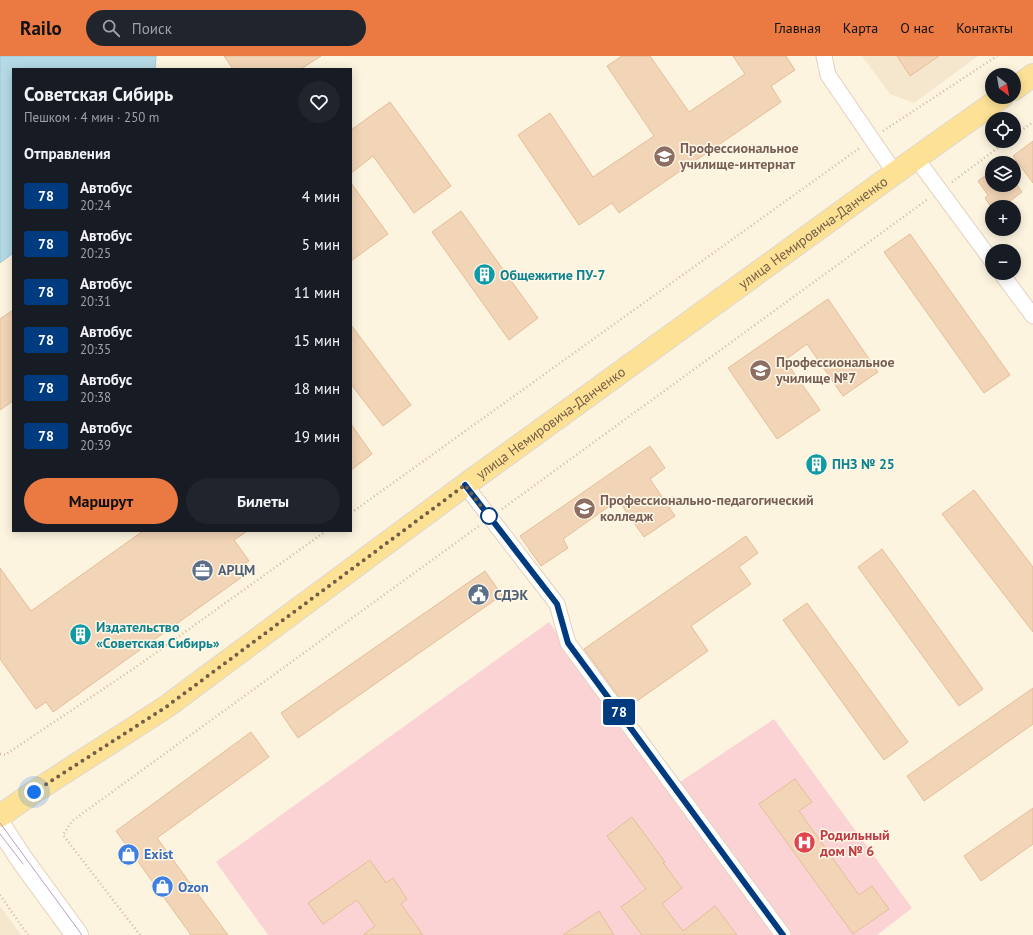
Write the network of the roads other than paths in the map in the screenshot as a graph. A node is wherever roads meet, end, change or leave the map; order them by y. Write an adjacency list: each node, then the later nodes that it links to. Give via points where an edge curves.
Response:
1 (824, 56): 6 (street, via 828,75)
2 (1033, 75): 3 (main road)
3 (1021, 84)
4 (992, 104): 5 (main road, улица Немировича-Данченко)
5 (916, 158): 6 (main road, улица Немировича-Данченко); 7 (street)
6 (895, 173): 10 (main road, улица Немировича-Данченко)
7 (985, 251)
8 (1006, 280): 9 (street)
9 (1033, 316)
10 (465, 485): 11 (main road, улица Немировича-Данченко, via 166,707); 14 (street, via 557,604 568,643)
11 (0, 816)
12 (0, 826): 13 (main road)
13 (77, 935)
14 (783, 935)

